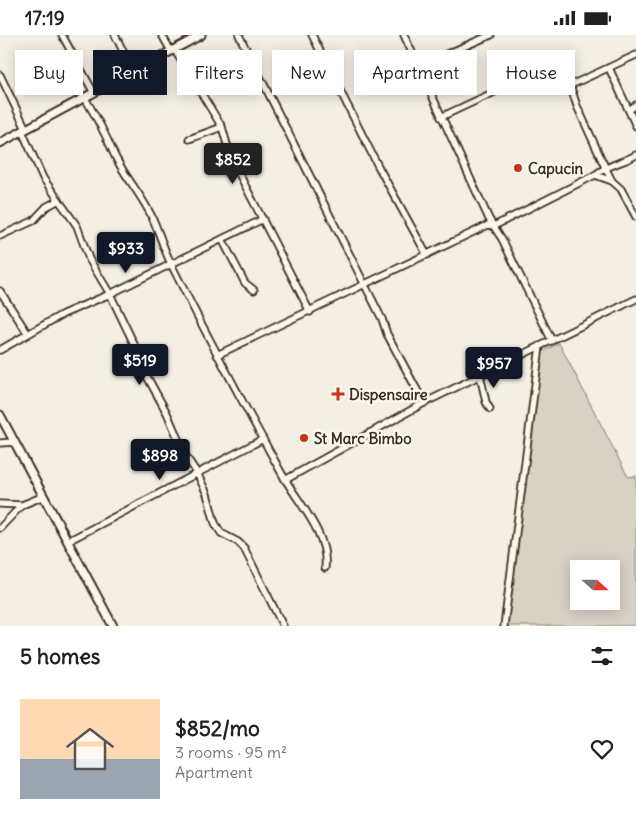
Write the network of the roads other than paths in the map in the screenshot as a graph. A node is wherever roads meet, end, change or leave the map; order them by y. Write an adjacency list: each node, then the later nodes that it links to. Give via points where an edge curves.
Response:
1 (62, 35): 18 (street)
2 (115, 35): 9 (street)
3 (162, 35): 10 (street)
4 (202, 35): 10 (main road)
5 (239, 35): 44 (street)
6 (312, 35): 42 (street)
7 (404, 35): 11 (street)
8 (491, 35): 12 (street)
9 (122, 50)
10 (172, 50): 13 (main road); 28 (street)
11 (411, 50)
12 (456, 50)
13 (167, 53)
14 (636, 55): 15 (street)
15 (609, 68): 17 (street); 25 (street)
16 (0, 75): 29 (street)
17 (575, 84)
18 (93, 91)
19 (93, 93): 23 (main road)
20 (431, 95): 26 (street)
21 (488, 95): 26 (street)
22 (574, 95): 33 (street)
23 (85, 97): 29 (main road); 43 (street, via 113,153 140,193)
24 (636, 105): 25 (street)
25 (629, 110): 27 (street)
26 (441, 117): 39 (street)
27 (636, 126)
28 (222, 127): 30 (street); 38 (street, via 231,158)
29 (24, 130): 31 (main road); 36 (street, via 43,177)
30 (189, 139)
31 (0, 143)
32 (636, 155): 33 (street)
33 (605, 167): 34 (street); 35 (street)
34 (595, 175): 35 (street); 39 (street)
35 (612, 181): 37 (street, via 621,189)
36 (59, 200): 40 (street, via 46,207 33,221); 47 (street, via 77,226 89,259)
37 (635, 213)
38 (263, 219): 41 (street); 49 (street)
39 (494, 226): 42 (street, via 488,225); 51 (street)
40 (0, 236)
41 (223, 241): 43 (street); 45 (street, via 245,283)
42 (427, 255): 44 (street)
43 (171, 263): 47 (street); 54 (street)
44 (364, 285): 49 (street); 56 (street)
45 (254, 290)
46 (0, 291): 50 (street)
47 (110, 294): 50 (street, via 63,314); 62 (street, via 139,362)
48 (636, 299): 51 (street)
49 (310, 311): 54 (street)
50 (28, 334): 53 (street)
51 (552, 341): 52 (street)
52 (540, 346): 55 (street); 72 (street)
53 (0, 350)
54 (217, 355): 59 (street)
55 (480, 375): 56 (street); 57 (street)
56 (424, 403): 63 (street)
57 (490, 409)
58 (0, 415): 60 (main road)
59 (263, 439): 62 (street); 63 (street)
60 (15, 442): 61 (street); 64 (main road)
61 (0, 443)
62 (197, 473): 68 (street); 71 (street, via 215,523 221,533 244,549)
63 (285, 480): 69 (street, via 318,532 326,556)
64 (44, 496): 66 (street); 68 (main road)
65 (0, 504): 66 (street)
66 (22, 505): 67 (street)
67 (0, 528)
68 (68, 541): 70 (main road)
69 (325, 568)
70 (113, 626)
71 (283, 626)
72 (504, 626)

